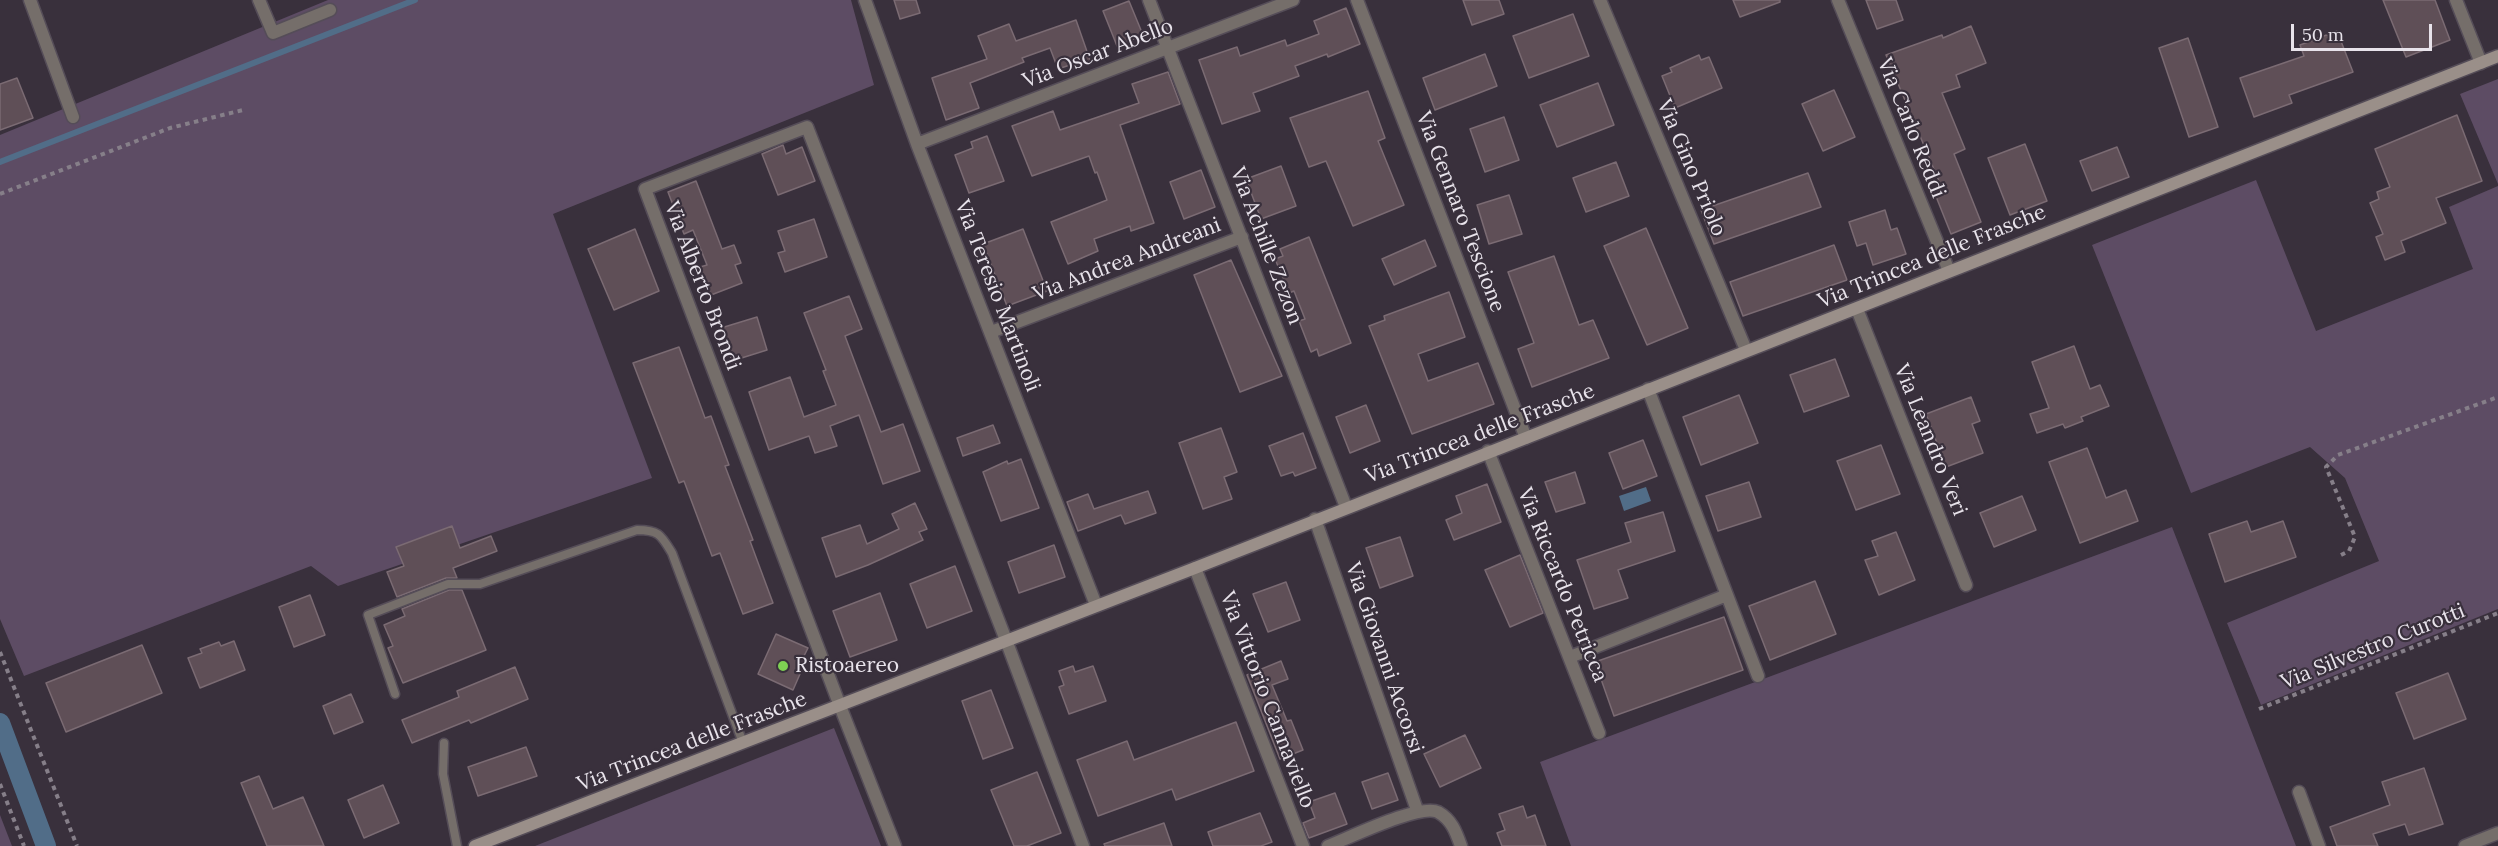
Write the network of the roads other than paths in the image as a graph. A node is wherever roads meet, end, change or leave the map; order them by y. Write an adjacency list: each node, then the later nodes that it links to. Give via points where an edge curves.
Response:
1 (30, 0): 14 (street)
2 (259, 0): 10 (street, via 273,33)
3 (865, 0): 15 (street, Via Teresio Martinoli)
4 (1149, 0): 11 (street, Via Achille Zezon)
5 (1293, 0): 11 (street, Via Oscar Abello)
6 (1357, 0): 22 (street, Via Gennaro Tescione)
7 (1600, 0): 20 (street, Via Gino Priolo)
8 (1838, 0): 17 (street, Via Carlo Reddi)
9 (2456, 0): 13 (street)
10 (330, 10)
11 (1168, 48): 15 (street, Via Oscar Abello); 16 (street, Via Achille Zezon)
12 (2498, 56): 13 (street, Via Trincea delle Frasche)
13 (2481, 63): 17 (street, Via Trincea delle Frasche)
14 (73, 117)
15 (917, 144): 19 (street, Via Teresio Martinoli)
16 (1242, 237): 19 (street, Via Andrea Andreani); 24 (street, Via Achille Zezon)
17 (1949, 271): 18 (street, Via Trincea delle Frasche)
18 (1857, 309): 20 (street, Via Trincea delle Frasche); 27 (street, Via Leandro Veri)
19 (991, 332): 29 (street, Via Teresio Martinoli)
20 (1746, 350): 21 (street, Via Trincea delle Frasche)
21 (1648, 389): 22 (street, Via Trincea delle Frasche); 28 (street)
22 (1526, 438): 23 (street, Via Trincea delle Frasche)
23 (1488, 452): 24 (street, Via Trincea delle Frasche); 31 (street, Via Riccardo Petricca)
24 (1346, 507): 25 (street, Via Trincea delle Frasche)
25 (1315, 519): 26 (street, Via Trincea delle Frasche); 39 (street, Via Giovanni Accorsi)
26 (1195, 568): 29 (street, Via Trincea delle Frasche); 45 (street, Via Vittorio Cannaviello)
27 (1966, 585)
28 (1727, 595): 31 (street); 32 (street)
29 (1096, 605): 30 (street, Via Trincea delle Frasche)
30 (1006, 640): 34 (street, Via Trincea delle Frasche); 34 (street, Via Alberto Brondi, via 807,126 645,189); 44 (street)
31 (1570, 657): 35 (street, Via Riccardo Petricca)
32 (1758, 676)
33 (395, 694): 37 (lane, via 368,615 448,584 480,584 637,530 653,530 672,553)
34 (840, 706): 37 (street, Via Trincea delle Frasche); 43 (street)
35 (1599, 733)
36 (444, 743): 41 (lane, via 443,774)
37 (743, 743): 42 (street, Via Trincea delle Frasche)
38 (2299, 792): 48 (street)
39 (1417, 810): 46 (street); 47 (street, via 1437,811 1453,824)
40 (2498, 833): 49 (street)
41 (457, 846)
42 (475, 846)
43 (895, 846)
44 (1083, 846)
45 (1303, 846)
46 (1328, 846)
47 (1461, 846)
48 (2319, 846)
49 (2465, 846)

